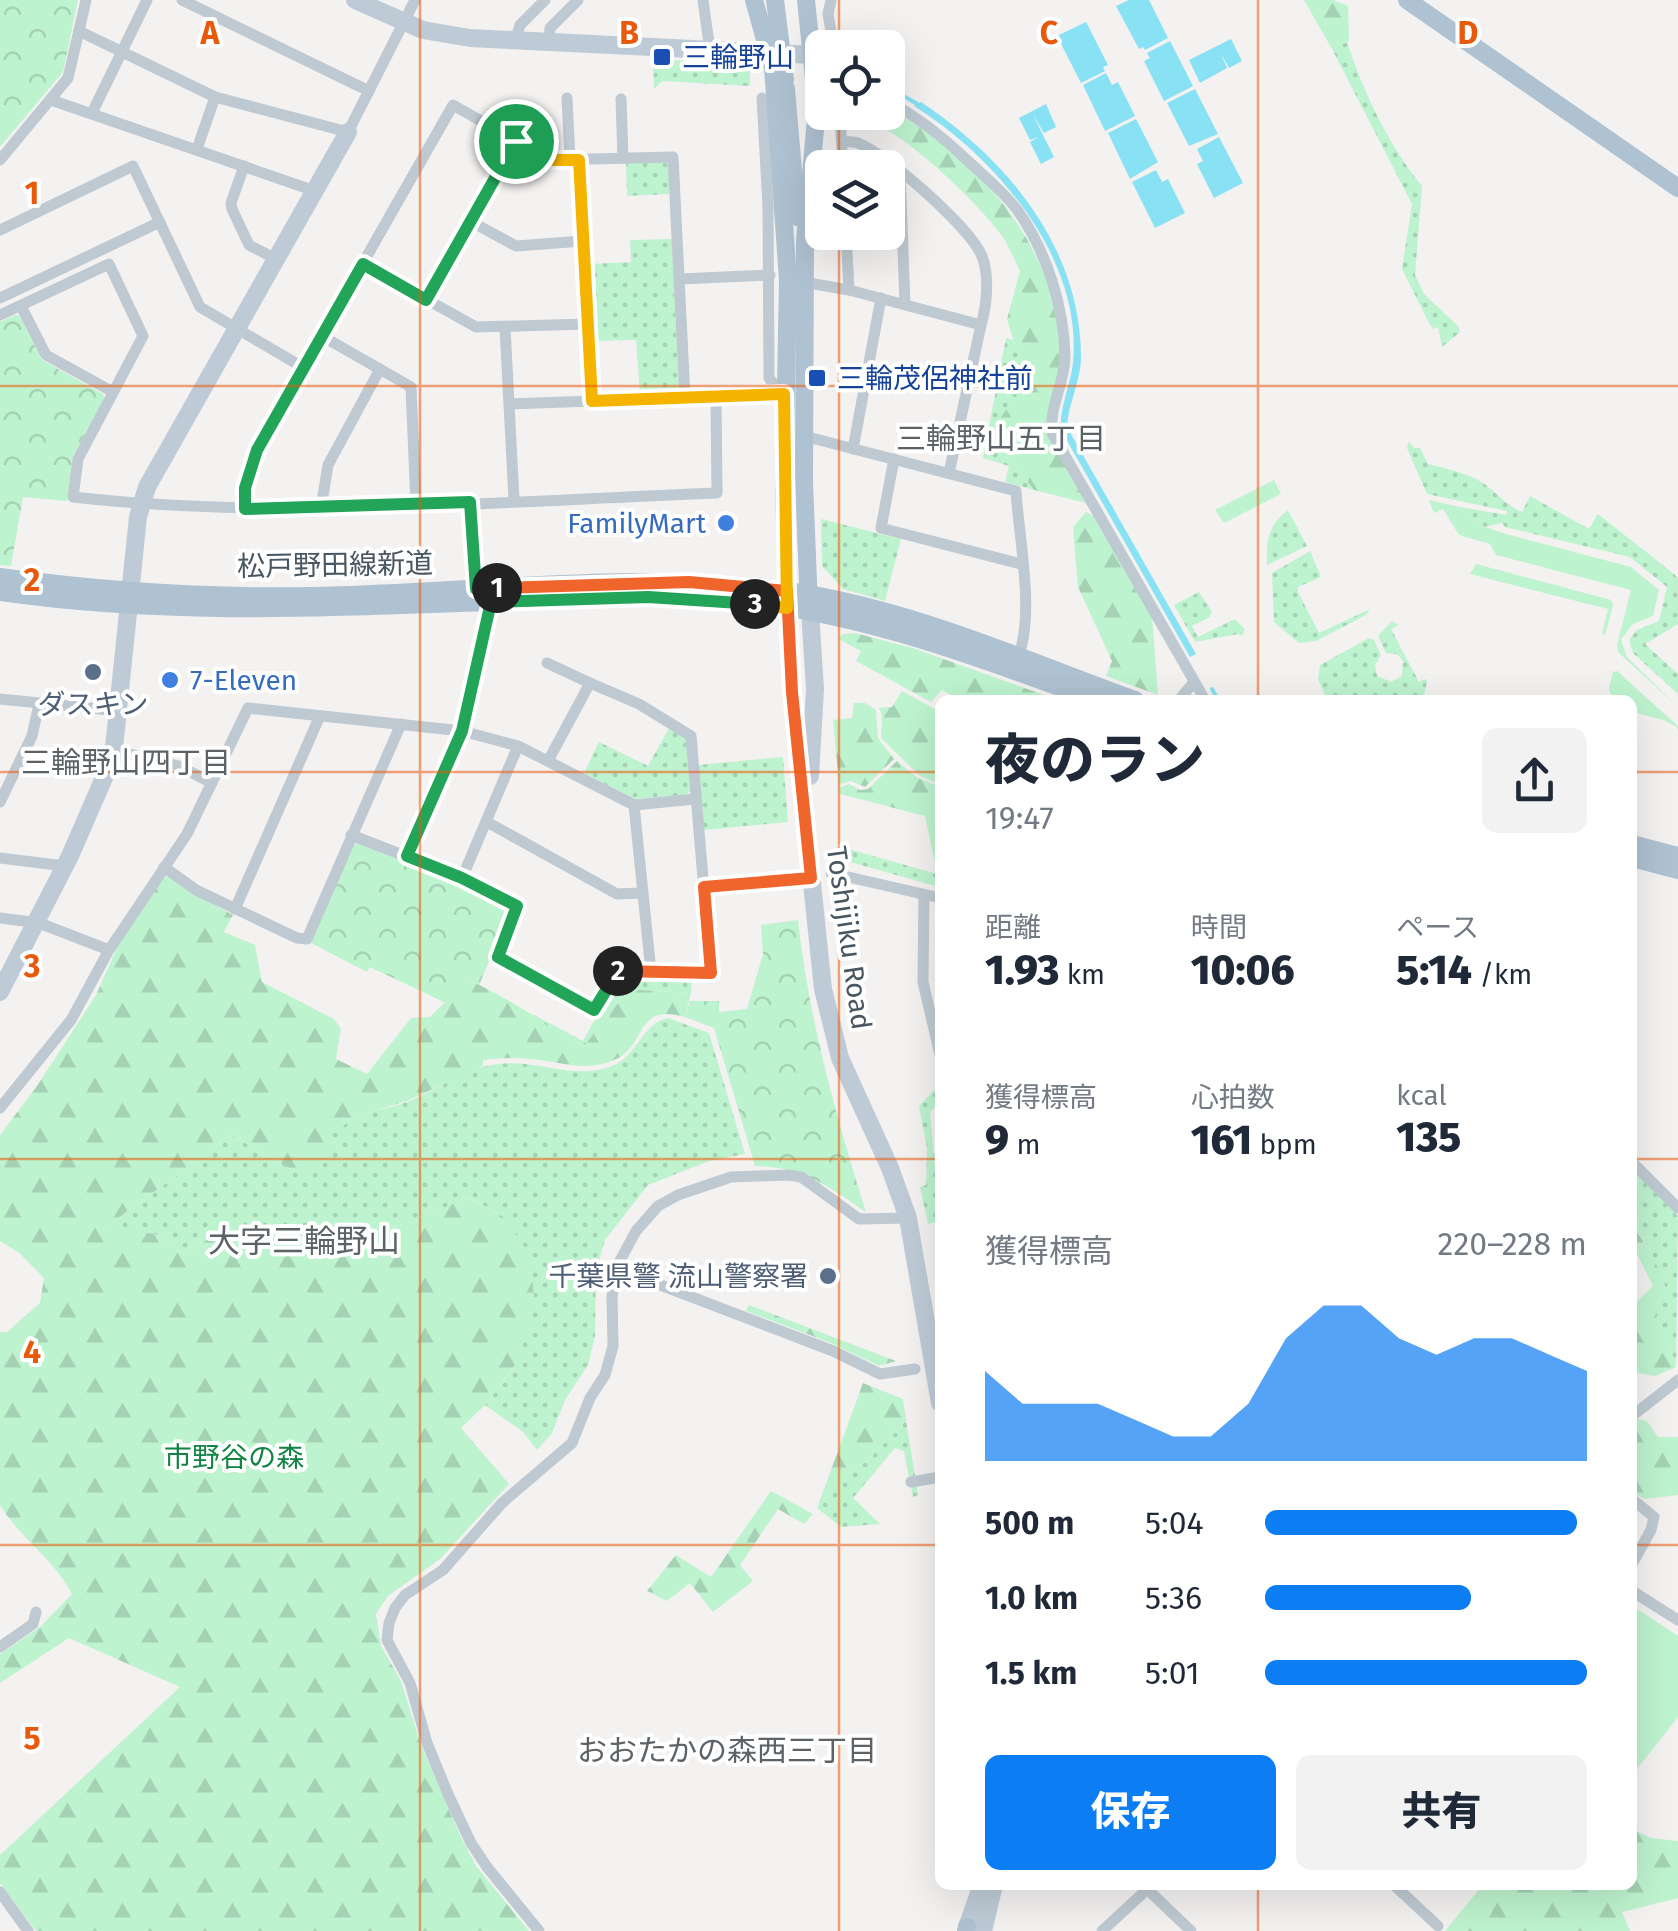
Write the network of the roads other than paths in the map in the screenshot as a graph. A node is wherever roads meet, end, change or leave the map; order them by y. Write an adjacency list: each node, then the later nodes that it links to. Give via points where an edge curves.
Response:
1 (86, 0): 15 (street)
2 (148, 0): 20 (street)
3 (182, 0): 24 (street)
4 (355, 0): 14 (street)
5 (415, 0): 14 (street)
6 (578, 0): 19 (street, via 550,28)
7 (703, 0): 21 (street)
8 (754, 0): 22 (main road)
9 (775, 0): 56 (main road, bridge, via 795,185)
10 (806, 0): 16 (main road)
11 (831, 0): 17 (street)
12 (1407, 0): 45 (main road)
13 (539, 2): 18 (street)
14 (404, 22): 18 (street, via 456,36); 24 (street)
15 (79, 30): 20 (street); 29 (street, via 68,78)
16 (812, 30)
17 (831, 30)
18 (515, 41): 19 (street)
19 (549, 43): 21 (street)
20 (122, 50): 25 (street); 31 (street)
21 (710, 51): 22 (street)
22 (771, 55): 23 (street); 56 (main road)
23 (805, 56)
24 (370, 91): 34 (street)
25 (215, 96): 34 (street); 37 (street)
26 (567, 98): 42 (street)
27 (762, 98): 56 (street)
28 (621, 99): 40 (street)
29 (51, 100): 31 (street); 41 (street)
30 (905, 110): 97 (street, via 1007,198 1032,236 1063,326 1065,362 1052,432)
31 (92, 113): 37 (street)
32 (817, 130): 56 (main road)
33 (841, 130): 36 (street)
34 (348, 132): 46 (street)
35 (516, 141): 42 (street, via 550,160); 47 (street); 54 (street, via 453,104)
36 (842, 142): 38 (street); 39 (street)
37 (197, 149): 43 (street)
38 (842, 150)
39 (868, 150)
40 (623, 158): 42 (street); 55 (street, via 673,156)
41 (0, 160)
42 (575, 160): 50 (street)
43 (244, 166): 46 (street); 53 (street, via 232,209 249,245)
44 (905, 176): 65 (street, via 980,252)
45 (1678, 188)
46 (316, 190): 53 (street)
47 (470, 221): 50 (street, via 516,246); 60 (street)
48 (160, 222): 49 (street, via 133,166); 58 (street); 67 (street, via 200,307)
49 (0, 230)
50 (583, 241): 64 (street)
51 (847, 250): 57 (street)
52 (903, 250): 61 (street)
53 (276, 260): 67 (street)
54 (363, 264): 60 (street); 68 (street)
55 (680, 279): 56 (street); 73 (street)
56 (787, 279): 57 (street); 71 (main road, Toshijiku Road); 77 (main road, Toshijiku Road)
57 (849, 290): 59 (street)
58 (0, 298)
59 (880, 298): 61 (street); 78 (street)
60 (426, 300): 66 (street, via 468,324)
61 (905, 304): 65 (street)
62 (22, 306): 63 (street); 72 (street, via 46,355); 72 (street, via 109,264 143,336)
63 (0, 315)
64 (587, 324): 66 (street); 75 (street)
65 (982, 324): 80 (street)
66 (505, 327): 76 (street)
67 (236, 330): 69 (street); 83 (street)
68 (322, 336): 69 (street); 70 (street)
69 (304, 368): 86 (street, via 257,450)
70 (380, 370): 84 (street, via 411,387); 85 (street, via 328,464)
71 (780, 390): 74 (street); 92 (main road, Toshijiku Road)
72 (114, 392): 83 (street, via 78,459 74,498)
73 (684, 397): 74 (street); 75 (street)
74 (716, 397): 81 (street, via 717,492)
75 (592, 401): 76 (street)
76 (509, 404): 81 (street)
77 (804, 436): 78 (street); 94 (main road, Toshijiku Road)
78 (853, 448): 79 (street)
79 (894, 459): 80 (street); 87 (street, via 881,528)
80 (950, 473): 87 (street, via 1016,491)
81 (514, 500): 82 (street)
82 (470, 502): 84 (street); 89 (street)
83 (141, 505): 86 (street); 91 (street)
84 (416, 505): 85 (street)
85 (321, 508): 86 (street)
86 (245, 509)
87 (1021, 564): 95 (street, via 1025,613)
88 (0, 577): 91 (main road, 松戸野田線新道)
89 (476, 589): 91 (main road, 松戸野田線新道); 92 (main road, 松戸野田線新道, via 676,582)
90 (0, 592): 91 (main road)
91 (130, 599): 93 (main road, via 243,611); 105 (street)
92 (787, 600): 93 (main road); 94 (main road); 117 (street, Toshijiku Road)
93 (491, 602): 108 (street)
94 (809, 603): 95 (main road, via 908,619); 99 (main road); 117 (street, Toshijiku Road, via 815,689)
95 (1018, 658): 100 (main road)
96 (547, 663): 98 (street)
97 (1194, 682): 101 (street); 102 (street)
98 (590, 683): 111 (street); 113 (street, via 691,736)
99 (1081, 695)
100 (1121, 695)
101 (1182, 695)
102 (1202, 695)
103 (0, 699): 104 (street)
104 (39, 704): 105 (street); 114 (street, via 32,736)
105 (119, 711): 110 (street)
106 (319, 718): 107 (street); 112 (street, via 248,708); 134 (street)
107 (400, 724): 108 (street); 118 (street)
108 (462, 731): 109 (street); 120 (street)
109 (518, 746): 111 (street); 116 (street)
110 (114, 750): 112 (street, via 179,766); 124 (street)
111 (548, 761): 115 (street)
112 (212, 783): 125 (street)
113 (696, 798): 115 (street); 130 (street)
114 (0, 802)
115 (634, 805): 131 (street)
116 (487, 822): 128 (street); 131 (street, via 617,894)
117 (807, 823): 129 (street, Toshijiku Road)
118 (351, 834): 120 (street); 134 (street, via 307,939)
119 (1637, 845): 121 (main road)
120 (407, 856): 128 (street)
121 (1678, 856)
122 (0, 858): 124 (street)
123 (1637, 859): 126 (main road)
124 (64, 866): 136 (street)
125 (164, 867): 134 (street); 137 (street)
126 (1678, 870)
127 (831, 873): 132 (street)
128 (462, 878): 138 (street, via 517,906 498,957 594,1010 616,971)
129 (811, 878): 130 (street); 144 (street, Toshijiku Road, via 834,1042)
130 (704, 887): 138 (street, via 711,973)
131 (642, 893): 138 (street)
132 (924, 895): 133 (street); 140 (street, via 923,982)
133 (935, 897)
134 (235, 909)
135 (0, 918): 136 (street)
136 (37, 923): 137 (street); 139 (street)
137 (109, 950): 141 (street, via 71,1020)
138 (651, 972)
139 (0, 992)
140 (935, 1033)
141 (0, 1108)
142 (1637, 1167): 143 (street)
143 (1678, 1208)
144 (908, 1218): 145 (street, via 859,1219 801,1177 731,1177 658,1206); 147 (street, Toshijiku Road)
145 (616, 1268): 146 (street, via 880,1374); 167 (street, via 614,1346 572,1443 502,1503 443,1570 405,1595 388,1623 388,1640 410,1683 427,1744 471,1843)
146 (915, 1368)
147 (935, 1374)
148 (1678, 1380): 149 (street)
149 (1637, 1412)
150 (935, 1478): 151 (street)
151 (910, 1482)
152 (1637, 1503): 153 (street, via 1654,1518)
153 (1637, 1555)
154 (1637, 1594): 156 (street)
155 (36, 1612): 157 (street, via 32,1624)
156 (1678, 1620)
157 (0, 1648)
158 (981, 1890): 165 (street)
159 (992, 1890): 165 (street)
160 (1142, 1890): 168 (street)
161 (1150, 1890): 169 (street)
162 (1399, 1890): 164 (street)
163 (0, 1892): 166 (street)
164 (1438, 1926)
165 (974, 1930)
166 (28, 1931)
167 (538, 1931)
168 (1102, 1931)
169 (1191, 1931)

